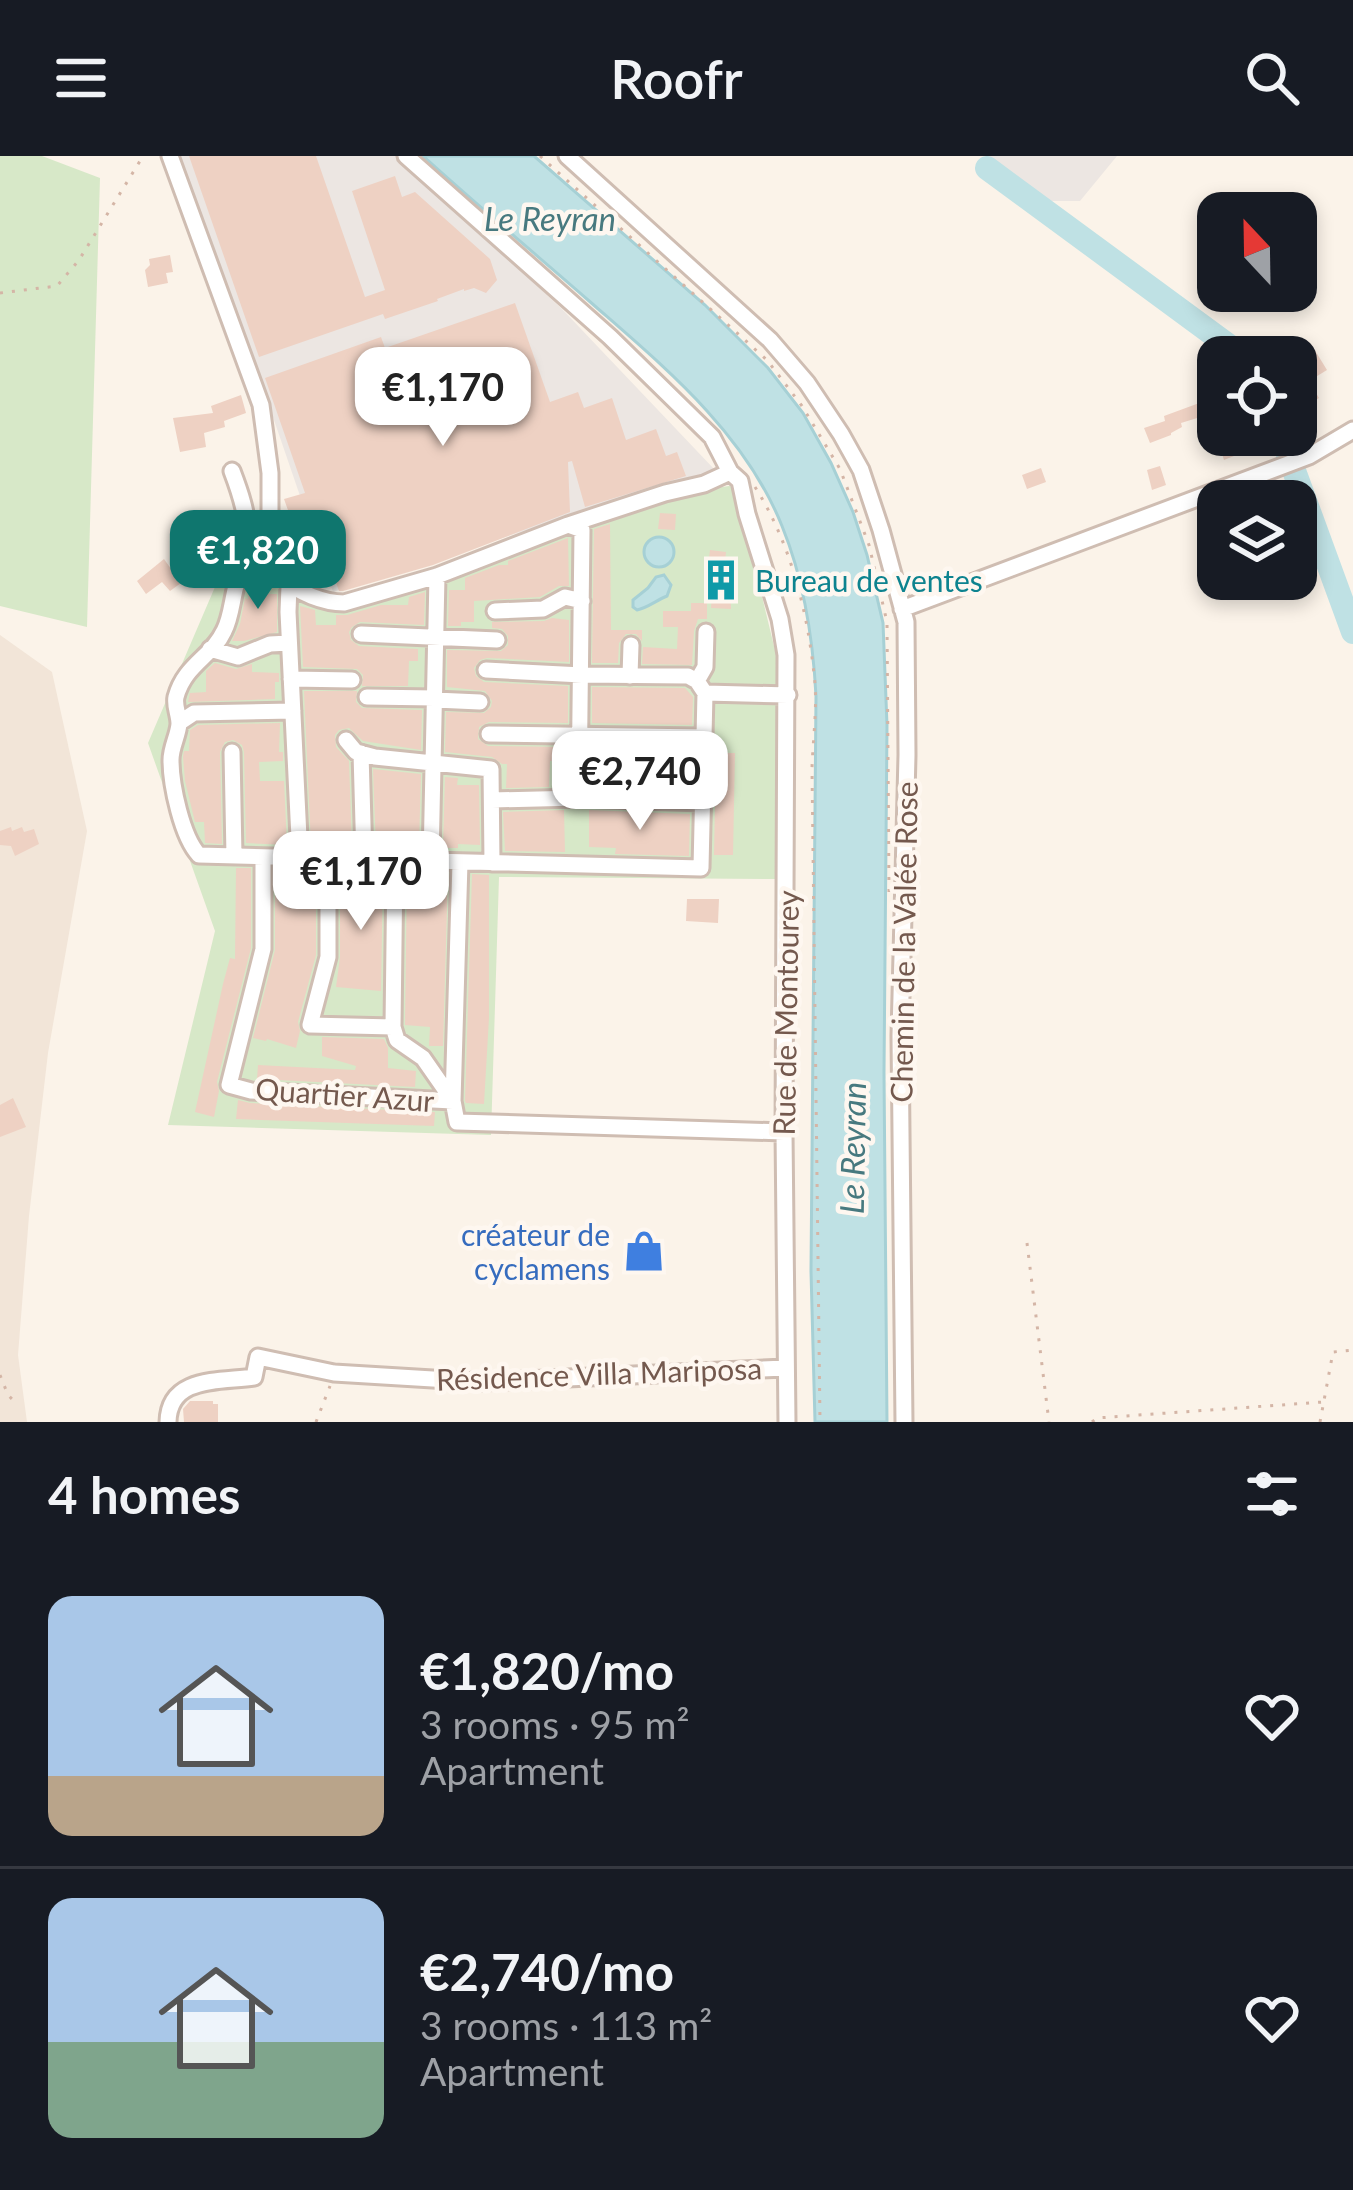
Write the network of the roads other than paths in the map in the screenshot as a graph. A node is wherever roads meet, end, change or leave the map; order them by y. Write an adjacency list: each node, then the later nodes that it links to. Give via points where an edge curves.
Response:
1 (170, 156): 8 (street, via 261,404)
2 (406, 156): 6 (street, Rue de Montourey, via 677,400 712,437)
3 (567, 156): 11 (street, Chemin de la Valée Rose, via 807,383 861,470)
4 (1353, 430): 11 (street, via 1291,462)
5 (232, 471): 19 (street, via 249,531 224,631)
6 (730, 472): 7 (street); 26 (street, Rue de Montourey, via 740,481 780,620)
7 (568, 524): 9 (street); 10 (street, via 582,530)
8 (270, 559)
9 (437, 576): 15 (street); 17 (street, via 344,603 287,582)
10 (582, 601): 12 (street); 21 (street)
11 (902, 609): 57 (street, Chemin de la Valée Rose)
12 (495, 611)
13 (706, 632): 25 (street)
14 (361, 634): 15 (street)
15 (436, 639): 16 (street); 28 (street)
16 (497, 640)
17 (290, 643): 19 (street, via 238,657); 23 (street)
18 (631, 645): 22 (street)
19 (210, 649): 31 (street, via 183,680 175,701)
20 (486, 670): 21 (street)
21 (582, 675): 22 (street); 33 (street)
22 (630, 676): 25 (street, via 688,676)
23 (291, 679): 24 (street); 30 (street)
24 (352, 680)
25 (701, 687): 26 (street); 34 (street)
26 (788, 695): 53 (street, Rue de Montourey)
27 (367, 697): 28 (street)
28 (435, 699): 29 (street); 38 (street)
29 (480, 702)
30 (293, 711): 31 (street, via 194,713); 44 (street)
31 (179, 723): 42 (street, via 171,760 188,840 199,855)
32 (488, 734): 33 (street)
33 (580, 736): 34 (street); 39 (street)
34 (704, 736): 41 (street)
35 (346, 740): 37 (street)
36 (232, 752): 42 (street)
37 (361, 753): 38 (street); 46 (street)
38 (433, 762): 40 (street, via 491,770); 48 (street)
39 (579, 798): 40 (street); 41 (street)
40 (492, 800): 50 (street)
41 (703, 802): 50 (street, via 701,868)
42 (234, 856): 43 (street)
43 (263, 857): 44 (street); 52 (street, Quartier Azur, via 263,949 230,1085)
44 (300, 858): 45 (street)
45 (328, 858): 46 (street); 51 (street, via 328,957 310,1025)
46 (364, 859): 47 (street)
47 (395, 860): 48 (street); 51 (street)
48 (431, 861): 49 (street)
49 (460, 862): 50 (street); 52 (street, Quartier Azur)
50 (492, 862)
51 (394, 1027): 52 (street)
52 (453, 1101): 53 (street, via 457,1122)
53 (784, 1132): 54 (street, Rue de Montourey)
54 (784, 1368): 55 (street, Résidence Villa Mariposa, via 482,1382 334,1373 258,1357 254,1377 181,1391); 56 (street, Rue de Montourey)
55 (168, 1422)
56 (787, 1422)
57 (904, 1422)

